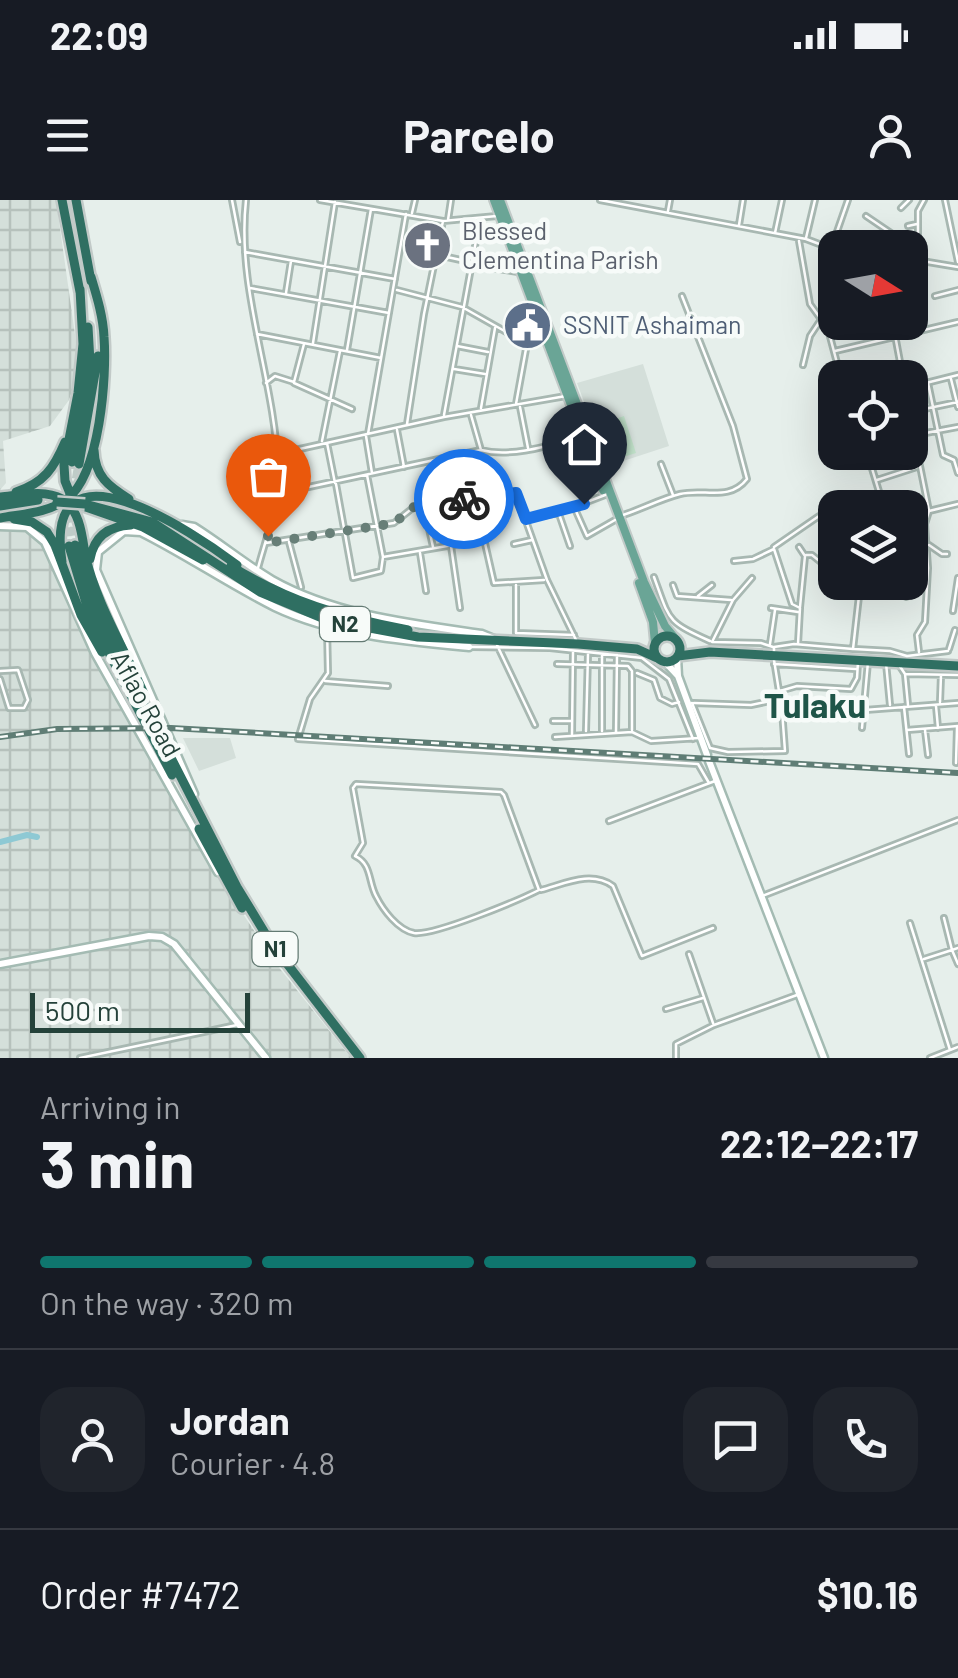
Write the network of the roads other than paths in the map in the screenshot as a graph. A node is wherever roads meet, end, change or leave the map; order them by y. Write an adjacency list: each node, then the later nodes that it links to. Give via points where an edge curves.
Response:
1 (62, 200): 55 (highway)
2 (76, 200): 52 (highway)
3 (232, 200): 21 (street)
4 (320, 200): 17 (street)
5 (415, 200): 26 (street)
6 (451, 200): 30 (street)
7 (497, 200): 27 (main road); 63 (main road)
8 (600, 200): 20 (street)
9 (670, 200): 24 (street)
10 (743, 200): 32 (street)
11 (782, 200): 37 (street)
12 (815, 200): 39 (street)
13 (848, 200): 34 (street)
14 (909, 200): 23 (street)
15 (924, 200): 31 (street)
16 (945, 200): 42 (street)
17 (336, 202): 18 (street); 49 (street)
18 (343, 202): 22 (street)
19 (245, 203): 21 (street); 40 (street)
20 (631, 203): 24 (street)
21 (234, 206): 40 (street)
22 (371, 208): 25 (street); 51 (street)
23 (901, 208)
24 (667, 213): 32 (street)
25 (406, 214): 26 (street); 53 (street)
26 (412, 215): 30 (street)
27 (500, 216): 29 (street); 50 (main road)
28 (866, 216): 35 (street)
29 (480, 220): 30 (street); 47 (street)
30 (446, 221): 44 (street)
31 (919, 224): 33 (street); 36 (street)
32 (739, 226): 37 (street)
33 (908, 226)
34 (839, 230)
35 (887, 230)
36 (919, 230)
37 (775, 235): 38 (street)
38 (799, 239): 39 (street); 67 (street, via 810,304)
39 (806, 239): 41 (street)
40 (243, 242): 43 (street)
41 (818, 243)
42 (956, 246): 48 (street)
43 (246, 252): 45 (street); 54 (street)
44 (436, 255): 47 (street); 61 (street)
45 (291, 260): 49 (street); 58 (street)
46 (928, 261): 48 (street)
47 (471, 263): 50 (street, via 514,273); 64 (street)
48 (958, 265)
49 (327, 266): 51 (street); 62 (street)
50 (520, 267): 63 (main road)
51 (361, 273): 53 (street); 65 (street)
52 (91, 277): 55 (highway, via 98,360 75,463 90,362); 113 (highway, via 104,337)
53 (396, 279): 56 (street)
54 (250, 288): 58 (street); 72 (street)
55 (80, 289): 104 (highway, via 83,344)
56 (395, 290): 61 (street); 66 (street)
57 (958, 290): 60 (street)
58 (286, 294): 62 (street)
59 (682, 296): 130 (street, via 747,475 739,488 723,493)
60 (936, 296)
61 (427, 297): 64 (street); 105 (street)
62 (320, 300): 65 (street); 78 (street)
63 (538, 303): 73 (main road); 95 (main road)
64 (462, 307): 70 (street); 79 (street)
65 (355, 308): 66 (street); 81 (street)
66 (390, 314): 84 (street)
67 (818, 315)
68 (958, 322): 71 (street)
69 (818, 324): 86 (street)
70 (495, 328): 74 (street); 83 (street)
71 (928, 328)
72 (258, 334): 77 (street); 93 (street)
73 (546, 336): 74 (street); 95 (main road)
74 (528, 337): 97 (street)
75 (831, 340): 82 (street)
76 (875, 340): 82 (street)
77 (304, 342): 78 (street); 91 (street)
78 (312, 343): 80 (street)
79 (456, 346): 83 (street); 87 (street)
80 (340, 349): 81 (street); 94 (street)
81 (347, 350): 84 (street)
82 (834, 352): 85 (street)
83 (490, 353): 88 (street)
84 (382, 359): 110 (street)
85 (836, 360)
86 (803, 365)
87 (452, 368): 88 (street); 103 (street)
88 (486, 374): 101 (street)
89 (958, 375): 90 (street)
90 (951, 377): 92 (street); 96 (street)
91 (294, 382): 93 (street, via 275,376); 94 (street)
92 (928, 383): 98 (street)
93 (265, 384): 116 (street)
94 (330, 398): 100 (street); 112 (street)
95 (571, 400): 97 (street); 111 (main road); 143 (main road)
96 (958, 403): 98 (street)
97 (518, 406): 101 (street); 114 (street)
98 (932, 407): 99 (street); 108 (street)
99 (928, 408)
100 (352, 409)
101 (481, 410): 102 (street)
102 (471, 414): 103 (street); 115 (street)
103 (444, 417): 105 (street)
104 (73, 420): 132 (highway, via 64,465); 133 (highway, via 50,473)
105 (407, 425): 107 (street)
106 (958, 426): 108 (street)
107 (396, 429): 110 (street); 118 (street)
108 (938, 430): 109 (street); 122 (street, via 943,455 954,460)
109 (928, 432)
110 (367, 435): 112 (street); 123 (street)
111 (582, 437): 114 (street); 129 (main road)
112 (324, 442): 116 (street); 125 (street)
113 (94, 444): 132 (highway); 136 (highway, via 102,480)
114 (528, 448): 115 (street)
115 (481, 450): 118 (street)
116 (276, 454): 127 (street)
117 (661, 464): 130 (street)
118 (404, 468): 123 (street)
119 (873, 470): 124 (street)
120 (908, 470): 124 (street)
121 (919, 470): 138 (street)
122 (958, 473)
123 (370, 474): 125 (street); 147 (street)
124 (876, 480): 126 (street)
125 (335, 483): 127 (street); 149 (street)
126 (879, 490)
127 (276, 494): 153 (street)
128 (478, 496): 131 (street); 144 (street, via 518,494); 150 (street)
129 (606, 496): 137 (street); 143 (main road)
130 (674, 496): 143 (street)
131 (457, 500): 134 (street); 154 (street)
132 (71, 501): 133 (highway, via 39,494); 136 (highway, via 99,495); 142 (highway); 148 (highway); 168 (highway, via 58,536); 172 (highway)
133 (0, 502): 169 (highway, N2, bridge, via 46,499 114,507)
134 (424, 504): 147 (street); 161 (street)
135 (958, 504): 138 (street)
136 (140, 506): 145 (highway)
137 (574, 508): 139 (street); 143 (street, via 587,536)
138 (929, 512): 140 (street)
139 (558, 513): 144 (street); 159 (street)
140 (928, 515)
141 (818, 517): 162 (street)
142 (0, 518): 168 (highway, via 41,527)
143 (617, 518): 191 (main road); 198 (main road)
144 (526, 519): 151 (street)
145 (181, 525): 171 (street); 184 (highway)
146 (0, 526): 259 (street, Aflao Road / N1, via 35,531 50,552 95,653)
147 (377, 526): 149 (street); 166 (street)
148 (143, 527): 172 (highway, via 117,526 101,535 90,554); 177 (highway)
149 (345, 531): 152 (street); 166 (street, via 353,578 381,571)
150 (484, 539): 154 (street); 178 (street, via 494,583)
151 (534, 540): 155 (street); 176 (street)
152 (289, 542): 153 (street); 181 (street)
153 (266, 543): 171 (street)
154 (464, 543): 158 (street)
155 (514, 544)
156 (928, 544): 164 (street)
157 (72, 546): 237 (highway, Aflao Road / N1, via 90,616)
158 (450, 546): 161 (street); 188 (street)
159 (570, 546)
160 (800, 547): 165 (street)
161 (433, 548): 163 (street)
162 (773, 548): 170 (street); 189 (street)
163 (420, 552): 166 (street); 182 (street)
164 (947, 554)
165 (805, 556): 167 (street); 189 (street)
166 (383, 557)
167 (818, 560)
168 (62, 562): 237 (highway, via 81,615 130,702)
169 (220, 562): 177 (highway, N2); 184 (highway, N2)
170 (734, 562)
171 (257, 571): 195 (street, via 312,599 482,634)
172 (90, 572): 237 (highway, via 150,707)
173 (654, 577): 191 (street)
174 (752, 578): 185 (street)
175 (958, 578): 190 (street)
176 (547, 580): 178 (street); 197 (street)
177 (245, 583): 195 (highway, N2, via 300,610 363,628)
178 (516, 583): 197 (street, via 516,633)
179 (673, 584): 183 (street, via 676,596)
180 (712, 585): 183 (street)
181 (302, 587)
182 (426, 591)
183 (698, 596): 185 (street)
184 (287, 598): 195 (highway, N2, via 370,622)
185 (733, 600): 196 (street)
186 (858, 600): 203 (street)
187 (926, 600): 206 (street)
188 (460, 608)
189 (800, 610): 199 (street); 207 (street, via 772,609)
190 (954, 611)
191 (661, 613): 194 (main road); 196 (street)
192 (328, 626): 200 (street); 225 (street); 257 (street, Aflao Road, via 278,608 130,530 98,552 96,570)
193 (955, 630): 206 (street, via 945,654)
194 (677, 640): 198 (highway, N2, via 666,636); 205 (highway); 209 (highway)
195 (492, 642): 197 (highway, N2); 200 (street, via 482,650); 238 (street)
196 (712, 642): 207 (street)
197 (573, 643): 201 (highway, N2); 204 (street); 214 (street)
198 (655, 643): 202 (highway, N2); 210 (highway)
199 (798, 646): 203 (street); 207 (street)
200 (469, 647)
201 (602, 649): 202 (highway, N2); 204 (street); 208 (street); 216 (street)
202 (638, 649): 210 (highway, N2)
203 (853, 649): 212 (street, via 890,651)
204 (588, 652): 215 (street)
205 (698, 652): 207 (highway); 209 (highway)
206 (919, 652): 212 (street)
207 (773, 653): 211 (highway); 227 (street)
208 (617, 654): 217 (street); 229 (street, via 644,659)
209 (678, 657): 210 (highway); 223 (street)
210 (661, 660): 223 (street)
211 (861, 663): 212 (highway); 227 (street, via 848,690); 234 (street)
212 (899, 663): 220 (highway); 232 (street); 233 (street)
213 (557, 664): 214 (street)
214 (573, 664): 215 (street); 236 (street)
215 (588, 664): 216 (street); 247 (street)
216 (602, 664): 217 (street); 244 (street)
217 (617, 665): 245 (street); 246 (street, via 632,670)
218 (958, 666): 220 (highway)
219 (0, 671): 224 (street, via 18,670 28,700 24,708 9,708)
220 (937, 671): 222 (street); 231 (street)
221 (637, 673): 229 (street, via 654,680 660,698)
222 (958, 675)
223 (678, 676): 229 (street)
224 (0, 679)
225 (324, 681): 226 (street); 254 (street, via 310,699 298,739 698,764)
226 (388, 686)
227 (779, 691): 228 (street)
228 (780, 699): 229 (street); 229 (street, via 786,749 780,753 710,748)
229 (687, 701): 250 (street)
230 (958, 703): 231 (street)
231 (938, 704): 232 (street); 242 (street)
232 (906, 707): 233 (street); 243 (street)
233 (891, 708): 234 (street)
234 (865, 710): 240 (street)
235 (553, 721): 236 (street)
236 (572, 721): 248 (street)
237 (150, 722): 257 (highway, Aflao Road / N1); 259 (highway, Aflao Road / N1)
238 (535, 725)
239 (957, 726): 242 (street); 253 (street)
240 (862, 728)
241 (924, 728): 242 (street); 243 (street); 252 (street)
242 (938, 728)
243 (907, 730): 251 (street)
244 (602, 732): 245 (street); 247 (street)
245 (616, 732): 246 (street)
246 (632, 732): 250 (street, via 651,741)
247 (586, 734): 248 (street)
248 (572, 735): 249 (street)
249 (555, 737)
250 (697, 738): 254 (street)
251 (909, 754)
252 (928, 755)
253 (956, 764)
254 (713, 782): 256 (street); 260 (street)
255 (958, 820): 260 (street)
256 (609, 821)
257 (206, 828): 280 (highway, Aflao Road / N1, via 271,943)
258 (540, 890): 258 (street, via 501,792 354,786 364,843 355,856 366,864 381,904 404,929 438,930); 263 (street, via 579,879 607,881 642,956)
259 (231, 892): 280 (highway, Aflao Road / N1, via 276,960)
260 (761, 897): 270 (street)
261 (944, 918): 265 (street)
262 (910, 923): 267 (street)
263 (713, 928)
264 (958, 948): 265 (street)
265 (952, 950): 267 (street); 269 (street)
266 (689, 954): 271 (street)
267 (922, 960): 276 (street)
268 (0, 964): 273 (street, via 162,937)
269 (958, 964)
270 (798, 994): 274 (street); 282 (street)
271 (704, 998): 272 (street); 274 (street)
272 (666, 1009)
273 (238, 1024): 278 (street); 279 (street)
274 (714, 1025): 281 (street, via 676,1044)
275 (958, 1047): 276 (street)
276 (950, 1050): 277 (street)
277 (941, 1056): 283 (street)
278 (80, 1058)
279 (266, 1058)
280 (357, 1058)
281 (676, 1058)
282 (824, 1058)
283 (930, 1058)

